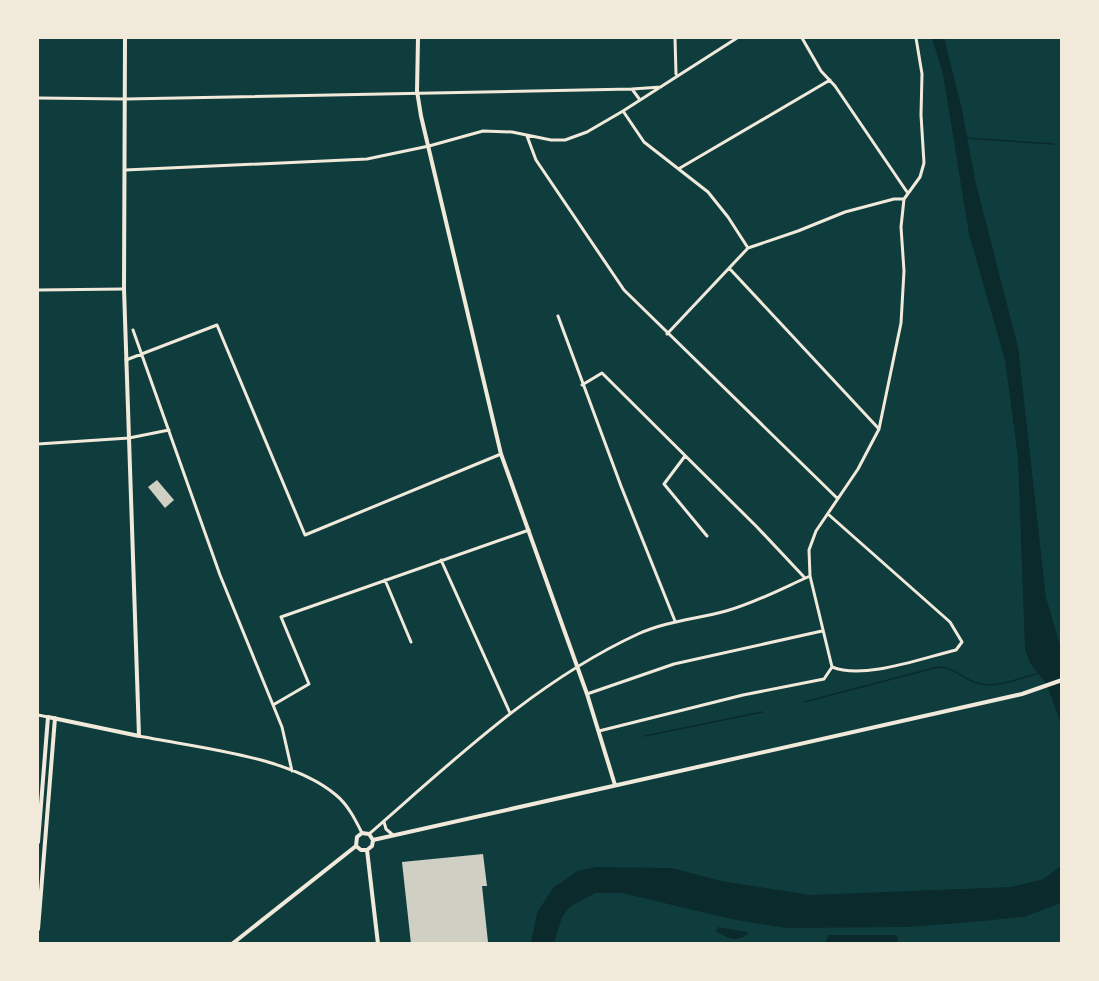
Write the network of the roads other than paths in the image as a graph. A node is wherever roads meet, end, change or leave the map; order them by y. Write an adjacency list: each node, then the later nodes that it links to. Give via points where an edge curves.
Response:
1 (125, 38): 13 (street)
2 (418, 38): 11 (street)
3 (675, 38): 7 (street)
4 (736, 38): 7 (street)
5 (802, 38): 8 (street)
6 (916, 38): 20 (street, via 922,74 924,163 920,177)
7 (676, 75): 9 (street)
8 (830, 80): 18 (street); 20 (street)
9 (661, 87): 10 (street); 14 (street)
10 (632, 89): 11 (street); 14 (street)
11 (417, 91): 13 (street); 17 (street)
12 (38, 98): 13 (street)
13 (126, 99): 19 (street)
14 (640, 100): 15 (street)
15 (623, 111): 16 (street, via 565,140); 18 (street, via 644,142)
16 (527, 135): 17 (street, via 483,131); 28 (street, via 537,160 614,277)
17 (429, 146): 19 (street, via 367,159); 36 (street)
18 (680, 168): 22 (street, via 719,204)
19 (125, 170): 24 (street)
20 (907, 192): 21 (street)
21 (904, 199): 22 (street, via 845,212); 32 (street, via 904,298)
22 (748, 248): 23 (street)
23 (729, 268): 28 (street); 32 (street)
24 (124, 289): 25 (street); 30 (street)
25 (38, 290)
26 (558, 315): 31 (street)
27 (133, 330): 29 (street)
28 (667, 334): 38 (street)
29 (142, 356): 30 (street); 33 (street); 36 (street, via 217,325 305,535)
30 (126, 360): 34 (street)
31 (582, 386): 37 (street, via 602,373); 46 (street)
32 (879, 429): 38 (street)
33 (169, 430): 34 (street); 53 (street, via 220,575)
34 (129, 438): 35 (street); 59 (street)
35 (38, 444)
36 (501, 454): 40 (street)
37 (685, 456): 41 (street, via 664,484); 44 (street)
38 (837, 498): 39 (street)
39 (828, 514): 43 (street, via 811,540); 50 (street, via 950,622 962,642 956,650 865,671 844,672)
40 (529, 530): 42 (street); 49 (street)
41 (707, 536)
42 (441, 560): 45 (street); 54 (street)
43 (810, 576): 44 (street); 47 (street)
44 (805, 578): 46 (street, via 738,608)
45 (385, 580): 48 (street); 53 (street, via 281,617 309,684)
46 (675, 621): 49 (street, via 639,633)
47 (823, 631): 50 (street); 52 (street, via 674,664)
48 (411, 642)
49 (577, 667): 52 (street); 54 (street)
50 (832, 667): 58 (street, via 824,679)
51 (1062, 680): 61 (street)
52 (587, 694): 58 (street)
53 (273, 705): 60 (street)
54 (510, 713): 62 (street)
55 (38, 715): 56 (street)
56 (48, 717): 57 (street); 67 (street)
57 (55, 718): 59 (street); 70 (street)
58 (599, 731): 61 (street)
59 (139, 736): 60 (street)
60 (292, 771): 63 (street, via 336,795 352,813)
61 (615, 785): 65 (street)
62 (385, 820): 64 (street); 65 (street, via 386,829)
63 (362, 833): 64 (street); 68 (street)
64 (369, 834): 66 (street)
65 (393, 835): 66 (street)
66 (373, 840): 69 (street)
67 (38, 842)
68 (356, 846): 69 (street); 71 (street)
69 (367, 850): 72 (street)
70 (38, 929)
71 (232, 944)
72 (378, 944)

